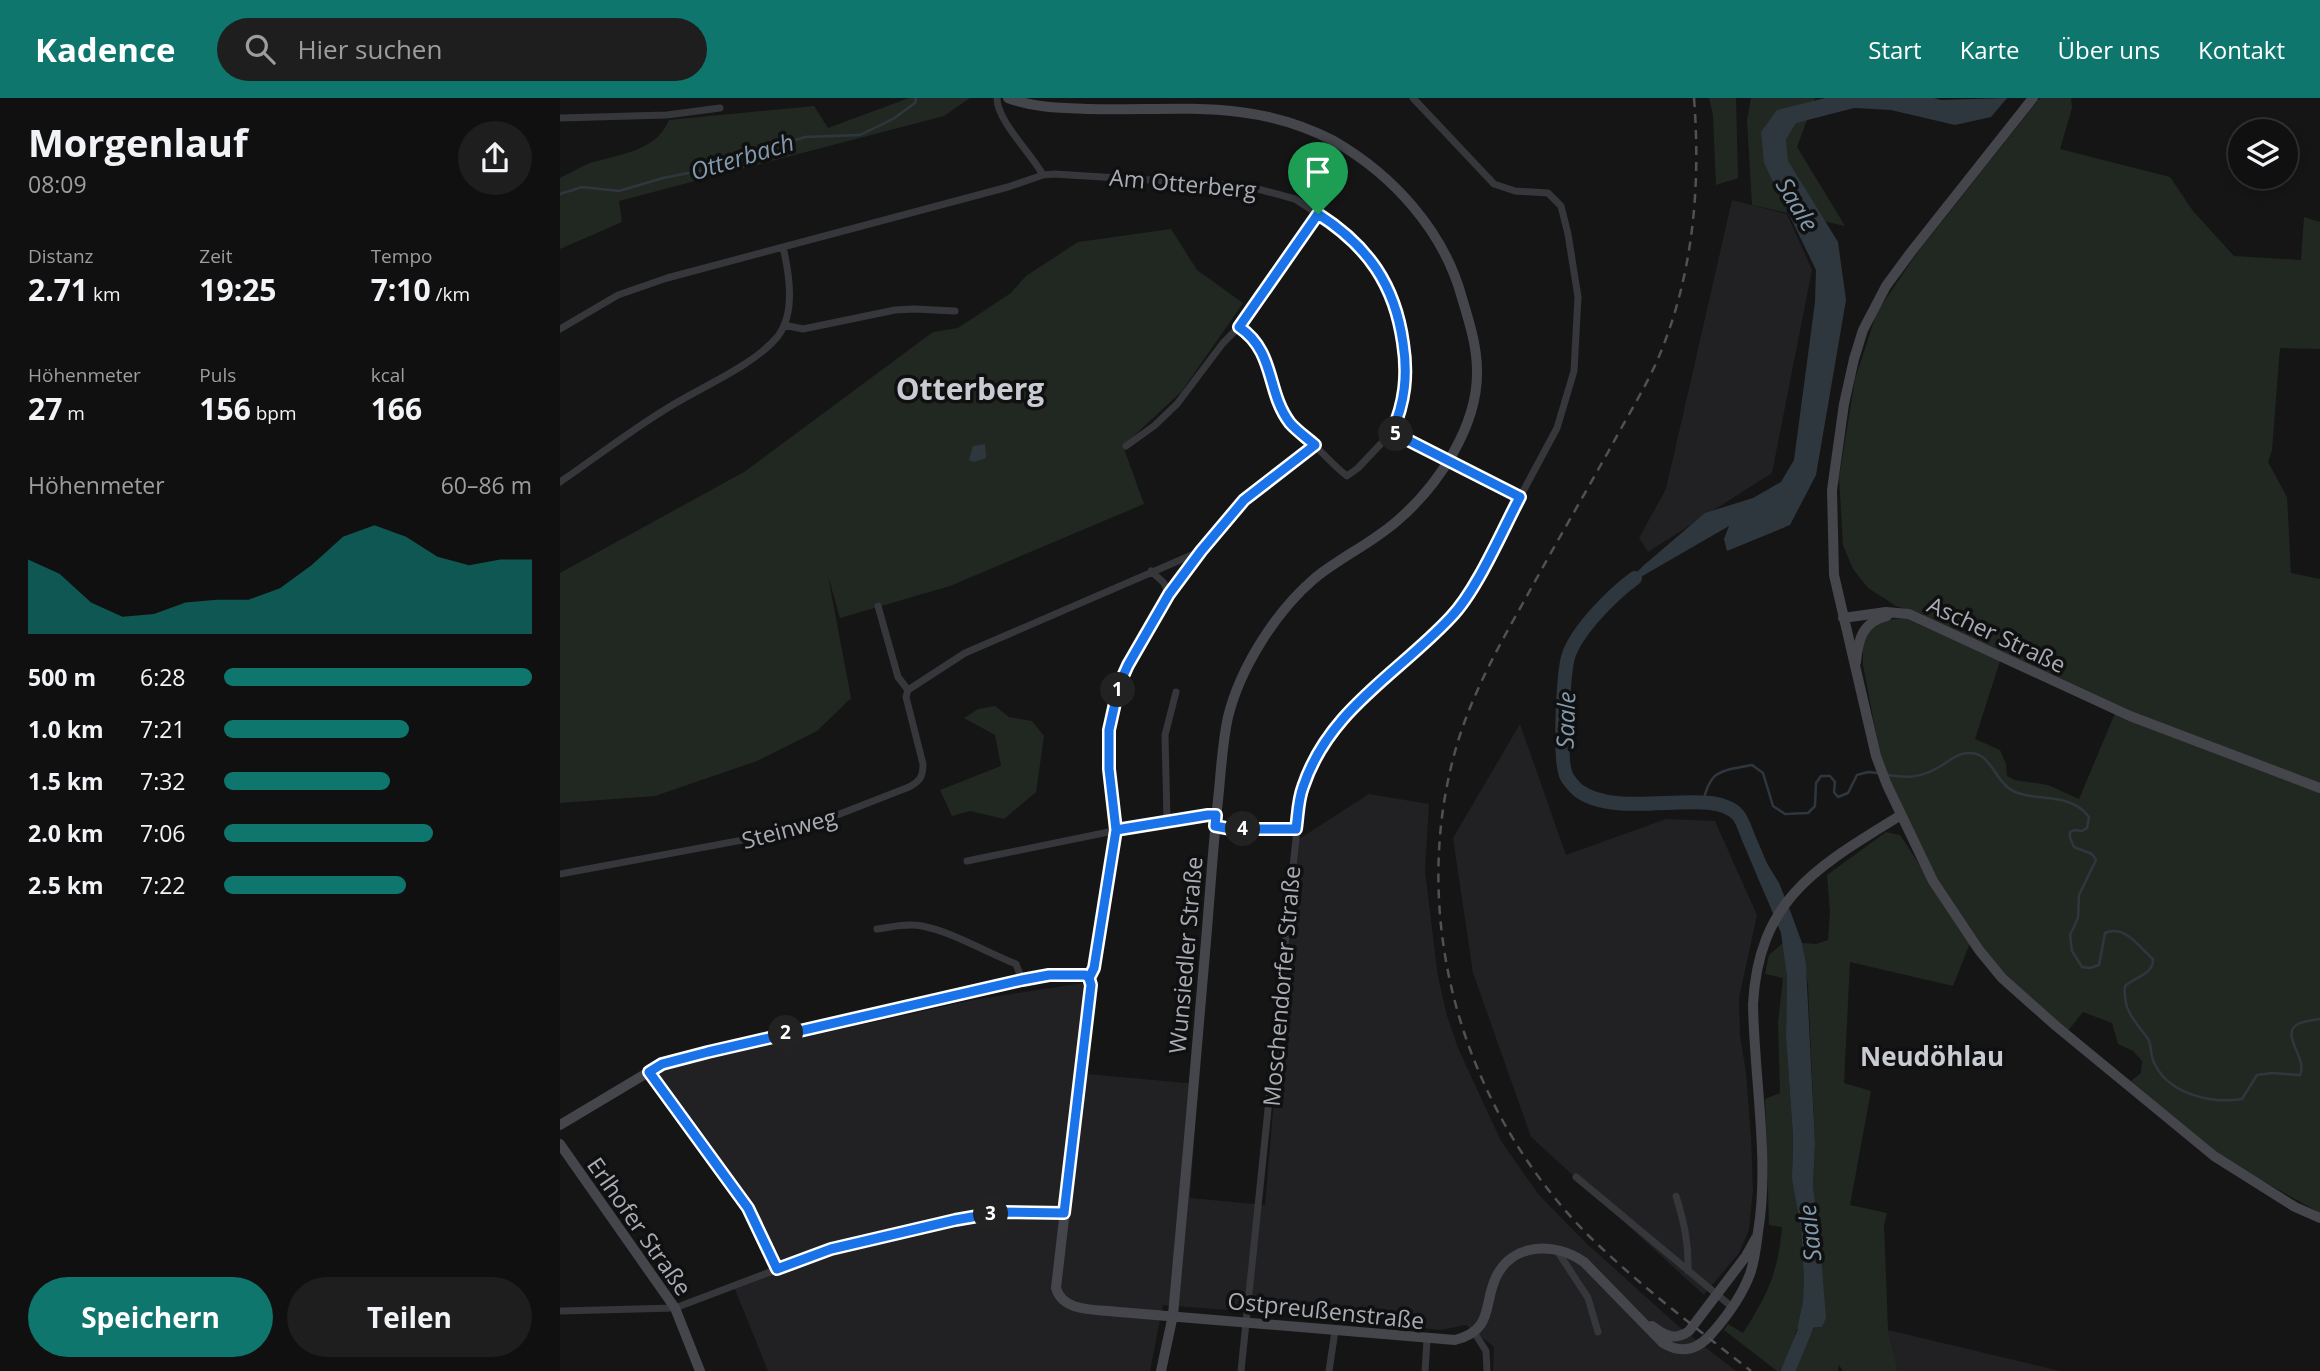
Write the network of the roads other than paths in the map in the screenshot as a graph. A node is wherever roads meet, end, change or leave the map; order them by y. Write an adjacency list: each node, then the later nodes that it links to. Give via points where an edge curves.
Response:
1 (998, 98): 8 (street, via 997,108)
2 (1008, 98): 5 (street, Wunsiedler Straße, via 1044,108 1130,110)
3 (1413, 98): 20 (street, Moschendorfer Straße, via 1494,184 1540,192 1561,206 1578,297 1574,371 1557,428)
4 (2033, 98): 26 (street, via 1910,252 1863,330 1844,404 1832,490 1834,575)
5 (1182, 103): 18 (street, Wunsiedler Straße, via 1271,114 1330,139 1384,176 1438,240 1455,272 1478,370 1475,401)
6 (720, 108): 7 (street, via 667,115)
7 (560, 118)
8 (1043, 175): 9 (street, Am Otterberg, via 1247,186 1295,199); 10 (street, Am Otterberg)
9 (1318, 214): 13 (street); 15 (street, Am Otterberg, via 1340,228 1378,269 1399,317 1406,391)
10 (783, 247): 12 (street, via 790,288); 14 (street, Am Otterberg, via 642,286)
11 (955, 311): 12 (street, via 905,309 803,329)
12 (783, 325): 19 (street, via 779,335 744,365 665,410)
13 (1239, 327): 16 (street, via 1259,346 1290,422); 17 (street, via 1177,404)
14 (560, 328)
15 (1392, 432): 16 (street, Am Otterberg, via 1347,476); 18 (street)
16 (1315, 445): 21 (street, via 1244,500)
17 (1126, 446)
18 (1450, 461): 20 (street); 33 (street, Wunsiedler Straße, via 1398,520 1317,576 1289,603 1251,657 1228,715)
19 (560, 482)
20 (1520, 497): 34 (street, Moschendorfer Straße, via 1453,615 1360,699 1323,743 1301,790)
21 (1201, 551): 22 (street); 23 (street)
22 (1151, 571): 23 (street); 28 (street, via 965,653)
23 (1169, 594): 35 (street, via 1119,685 1109,730)
24 (878, 606): 28 (street, Steinweg, via 898,677)
25 (1909, 614): 26 (street, Ascher Straße); 27 (street, via 1871,621 1859,639); 30 (street, Ascher Straße, via 2130,716)
26 (1843, 618): 27 (street)
27 (1855, 670): 31 (street, via 1876,756)
28 (908, 690): 37 (street, Steinweg, via 923,764 919,781 909,787 780,833)
29 (1176, 692): 32 (street, via 1165,735)
30 (2320, 788)
31 (1901, 815): 47 (street, via 1949,907 2002,978 2214,1156); 48 (street, via 1800,886 1765,940 1753,1004 1762,1191)
32 (1167, 820): 33 (street); 35 (street)
33 (1216, 821): 34 (street, via 1231,829); 57 (street, Wunsiedler Straße)
34 (1296, 829): 58 (street, Moschendorfer Straße)
35 (1116, 830): 36 (street); 39 (street)
36 (967, 861)
37 (560, 874)
38 (877, 929): 40 (street, via 921,925 936,930 1016,964)
39 (1089, 978): 40 (street, via 1049,975); 46 (street)
40 (1022, 980): 41 (street, via 708,1052)
41 (649, 1072): 42 (street); 50 (street, via 748,1208)
42 (560, 1125)
43 (560, 1144): 54 (street, Erlhofer Straße)
44 (1576, 1177): 51 (street)
45 (1676, 1196): 51 (street, via 1686,1227)
46 (1064, 1213): 50 (street, via 1001,1212 955,1220 831,1249); 57 (street, Ostpreußenstraße, via 1056,1289 1059,1298 1077,1307)
47 (2320, 1218)
48 (1758, 1235): 52 (street); 53 (street, via 1750,1274)
49 (1556, 1249): 56 (street, via 1584,1262); 60 (street, via 1534,1249 1506,1262 1495,1280 1485,1319); 61 (street, via 1588,1298)
50 (777, 1269): 54 (street)
51 (1688, 1271): 52 (street)
52 (1717, 1295): 53 (street); 56 (street, via 1682,1336 1662,1334)
53 (1732, 1307): 56 (street, via 1704,1343 1679,1350 1663,1343)
54 (675, 1308): 55 (street); 63 (street, Erlhofer Straße)
55 (560, 1311)
56 (1634, 1312)
57 (1173, 1315): 58 (street, Ostpreußenstraße); 64 (street, Wunsiedler Straße)
58 (1247, 1322): 59 (street, Ostpreußenstraße); 65 (street, Moschendorfer Straße)
59 (1335, 1331): 62 (street, Ostpreußenstraße); 66 (street)
60 (1474, 1332): 62 (street, Ostpreußenstraße, via 1455,1340); 68 (street, via 1486,1351)
61 (1598, 1332)
62 (1427, 1340): 67 (street)
63 (700, 1371)
64 (1161, 1371)
65 (1241, 1371)
66 (1329, 1371)
67 (1425, 1371)
68 (1487, 1371)

